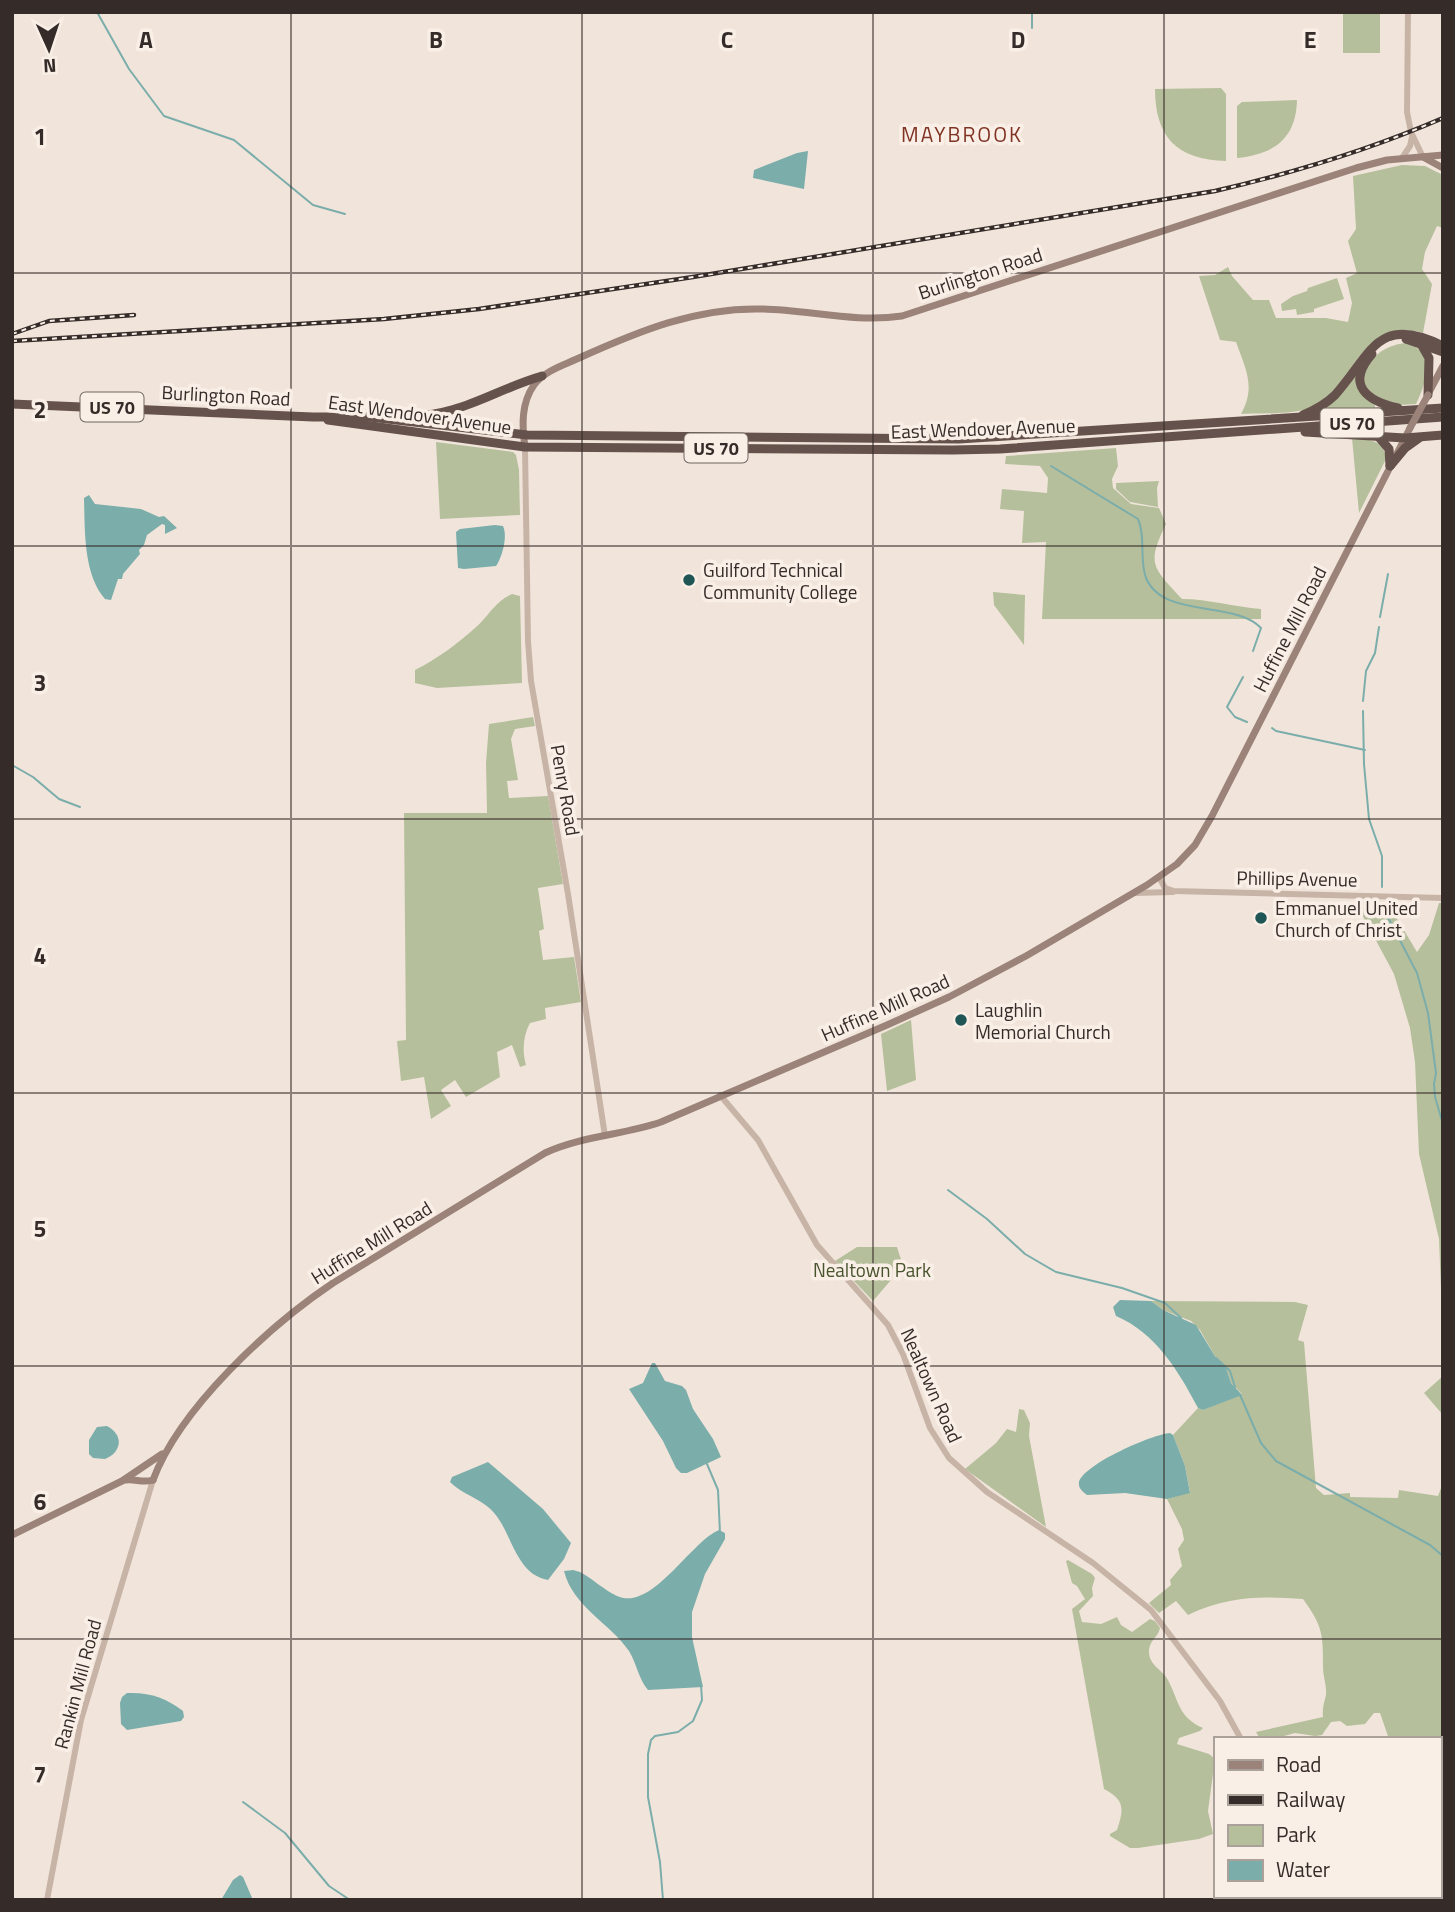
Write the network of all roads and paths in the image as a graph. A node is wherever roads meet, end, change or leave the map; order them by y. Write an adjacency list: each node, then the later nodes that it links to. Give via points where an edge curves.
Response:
1 (1408, 12): 2 (street, via 1407,112)
2 (1412, 136): 4 (street); 5 (street)
3 (1443, 155): 4 (main road, Burlington Road)
4 (1423, 157): 5 (main road, Burlington Road); 6 (main road)
5 (1406, 158): 11 (main road, Burlington Road, via 1356,167 911,314 871,319 764,309 707,313 634,334)
6 (1443, 168)
7 (1420, 343): 9 (highway); 13 (highway, via 1429,358); 16 (highway, via 1402,339 1387,343 1367,360 1361,373 1361,386 1371,399)
8 (1441, 344): 20 (highway, via 1411,334 1382,340 1336,394)
9 (1443, 352)
10 (1443, 366): 13 (main road, Huffine Mill Road)
11 (556, 369): 12 (main road, Burlington Road); 22 (main road, Burlington Road, via 532,397)
12 (542, 376): 18 (highway, via 452,411); 22 (main road, Burlington Road, via 525,402)
13 (1428, 395): 28 (main road, Huffine Mill Road, bridge)
14 (12, 404): 17 (highway, Burlington Road / US 70)
15 (1443, 408): 16 (highway, East Wendover Avenue / US 70)
16 (1410, 410): 20 (highway, East Wendover Avenue / US 70)
17 (313, 417): 18 (highway, East Wendover Avenue / US 70); 29 (highway, East Wendover Avenue / US 70)
18 (370, 417): 22 (highway, East Wendover Avenue / US 70)
19 (1443, 417): 21 (highway, East Wendover Avenue / US 70)
20 (1298, 418): 26 (highway, East Wendover Avenue / US 70, via 967,439)
21 (1262, 430): 25 (highway); 31 (highway, East Wendover Avenue / US 70, via 1000,449)
22 (525, 435): 24 (highway, East Wendover Avenue / US 70); 29 (main road, Burlington Road)
23 (1443, 435): 27 (highway)
24 (682, 436): 26 (highway, East Wendover Avenue / US 70); 30 (highway, via 671,442)
25 (1377, 436): 28 (highway); 32 (highway, via 1389,449)
26 (768, 437): 31 (highway, via 751,442 687,443)
27 (1420, 437): 28 (highway); 32 (highway)
28 (1405, 438): 32 (main road, Huffine Mill Road)
29 (525, 447): 30 (highway, East Wendover Avenue / US 70); 38 (street, Penry Road, via 531,681)
30 (617, 447): 31 (highway, East Wendover Avenue / US 70)
31 (679, 449)
32 (1390, 466): 33 (main road, Huffine Mill Road, via 1212,816 1195,845)
33 (1159, 877): 34 (street, via 1165,888); 35 (main road, Huffine Mill Road)
34 (1174, 891): 35 (street, Phillips Avenue); 36 (street, Phillips Avenue)
35 (1134, 892): 37 (main road, Huffine Mill Road, via 949,998)
36 (1443, 898)
37 (720, 1095): 38 (main road, Huffine Mill Road, via 661,1122); 44 (street, Nealtown Road, via 758,1140 817,1245 888,1325 930,1428 949,1458 987,1492 1093,1563 1152,1610 1220,1701)
38 (605, 1136): 39 (main road, Huffine Mill Road, via 545,1153 331,1284 223,1378)
39 (166, 1450): 40 (main road); 41 (main road, Huffine Mill Road)
40 (131, 1476): 41 (main road, via 145,1474); 42 (main road)
41 (153, 1480): 42 (main road); 45 (street, Rankin Mill Road, via 81,1720)
42 (122, 1481): 43 (main road)
43 (12, 1535)
44 (1240, 1737)
45 (47, 1900)

